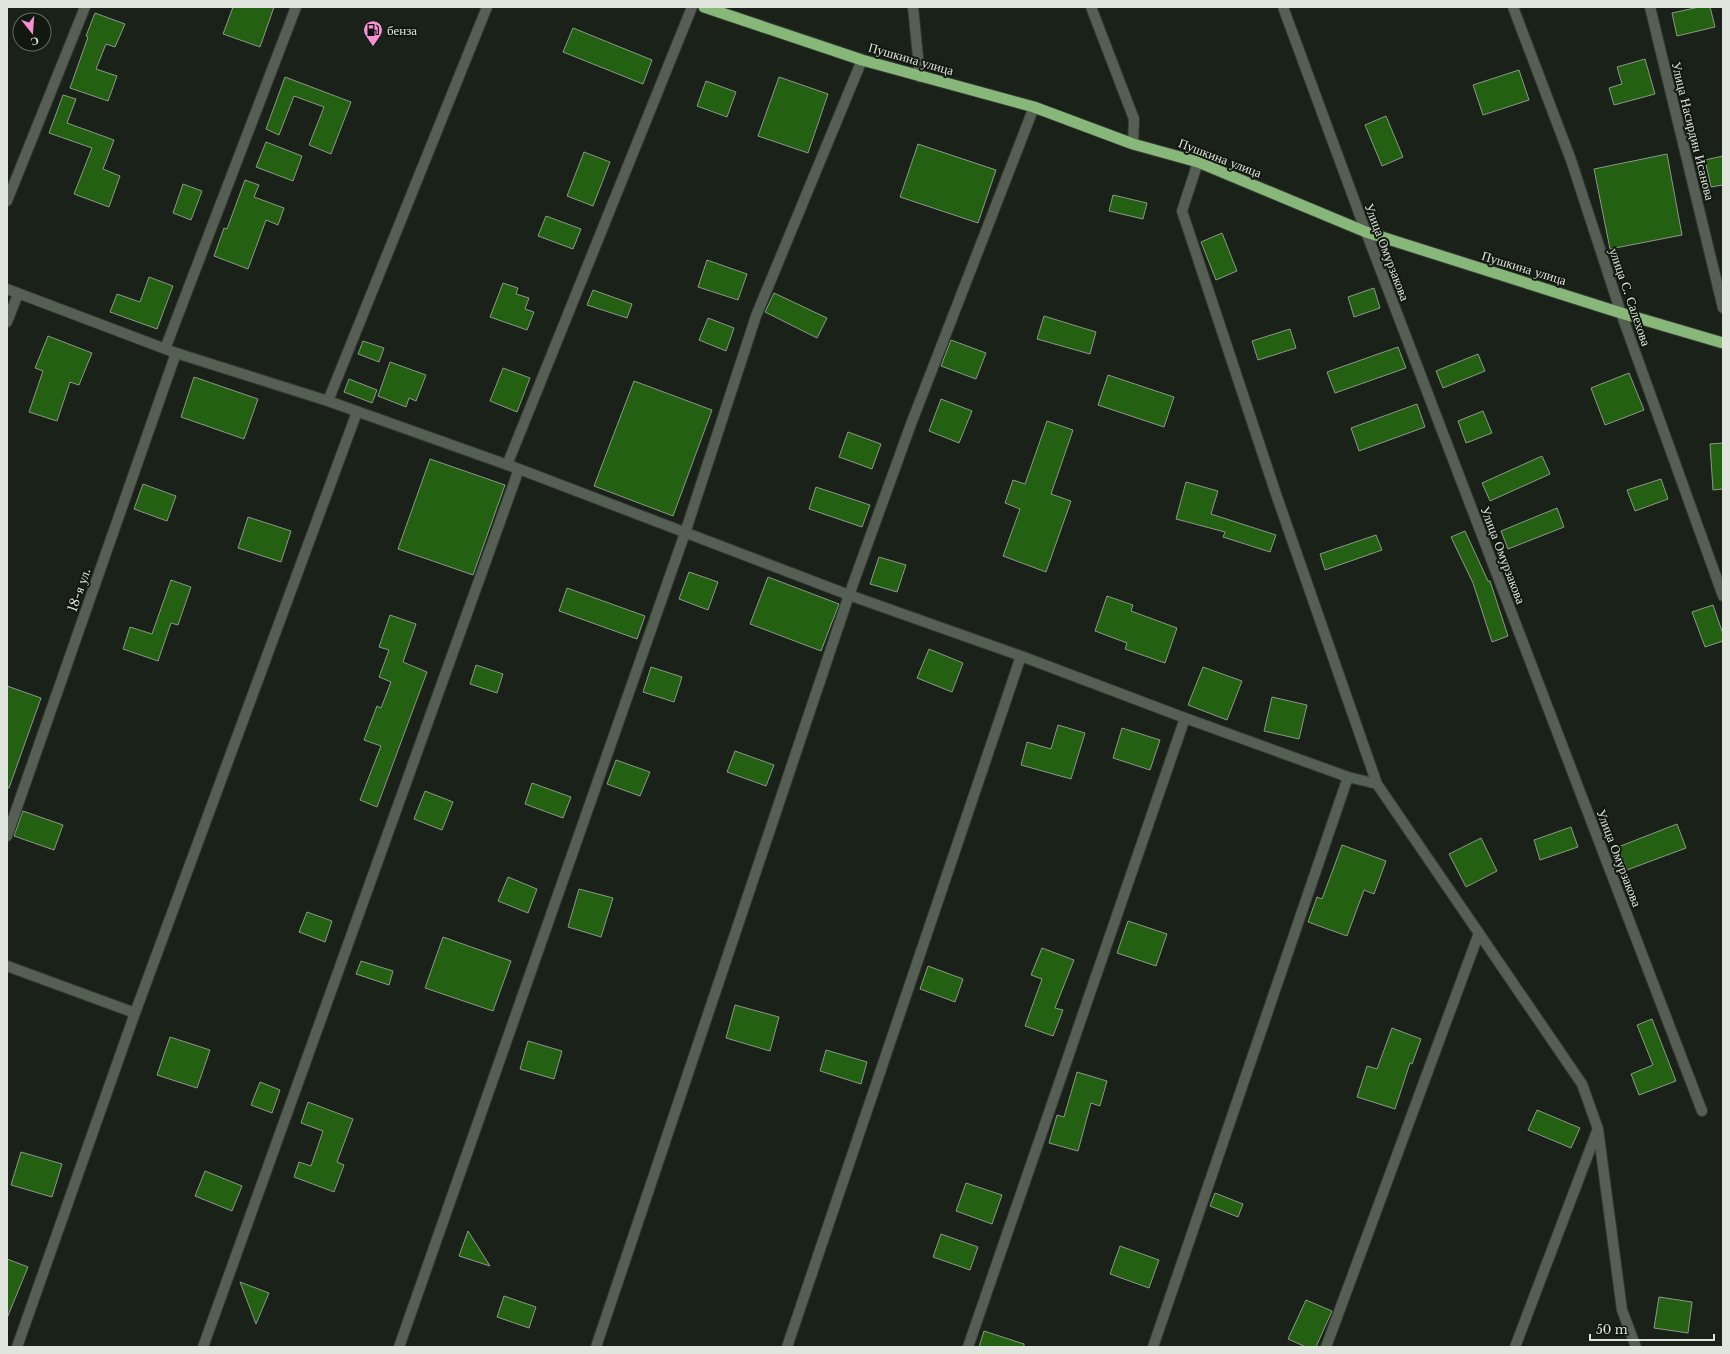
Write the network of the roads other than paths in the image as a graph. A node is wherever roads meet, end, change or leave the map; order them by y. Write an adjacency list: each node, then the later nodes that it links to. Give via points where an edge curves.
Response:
1 (85, 7): 16 (street)
2 (296, 7): 24 (street)
3 (487, 7): 26 (street)
4 (692, 7): 28 (street)
5 (704, 7): 11 (highway, Пушкина улица)
6 (913, 7): 12 (street)
7 (1091, 7): 14 (street, via 1134,119)
8 (1283, 7): 17 (street, Улица Омурзакова)
9 (1513, 7): 21 (street, улица С. Салехова, via 1571,160)
10 (1650, 7): 20 (street, Улица Насирдин Исанова)
11 (862, 60): 12 (highway, Пушкина улица); 30 (street, via 756,316)
12 (920, 77): 13 (highway, Пушкина улица)
13 (1034, 107): 14 (highway, Пушкина улица); 31 (street, via 911,424)
14 (1133, 144): 15 (highway, Пушкина улица)
15 (1198, 162): 17 (highway, Пушкина улица); 36 (street, via 1182,211 1276,494)
16 (7, 201)
17 (1366, 232): 21 (highway, Пушкина улица); 41 (street, Улица Омурзакова)
18 (7, 289): 19 (street)
19 (18, 294): 22 (street); 24 (street)
20 (1723, 308)
21 (1621, 313): 23 (highway, Пушкина улица); 32 (street, улица С. Салехова)
22 (7, 322)
23 (1723, 343)
24 (165, 349): 25 (street)
25 (176, 353): 26 (street); 37 (street, 18-я ул.)
26 (328, 401): 27 (street)
27 (357, 412): 28 (street); 40 (street)
28 (507, 465): 29 (street)
29 (519, 469): 30 (street); 44 (street)
30 (685, 533): 31 (street); 45 (street)
31 (849, 595): 33 (street); 46 (street)
32 (1723, 596)
33 (1021, 656): 34 (street); 47 (street)
34 (1185, 718): 35 (street); 48 (street)
35 (1348, 777): 36 (street); 49 (street)
36 (1377, 784): 38 (street)
37 (7, 836)
38 (1478, 933): 42 (street, via 1582,1084); 50 (street)
39 (7, 966): 40 (street)
40 (135, 1014): 43 (street)
41 (1702, 1111)
42 (1598, 1129): 51 (street); 52 (street, via 1622,1310)
43 (17, 1347)
44 (203, 1347)
45 (399, 1347)
46 (596, 1347)
47 (787, 1347)
48 (968, 1347)
49 (1153, 1347)
50 (1326, 1347)
51 (1515, 1347)
52 (1636, 1347)

